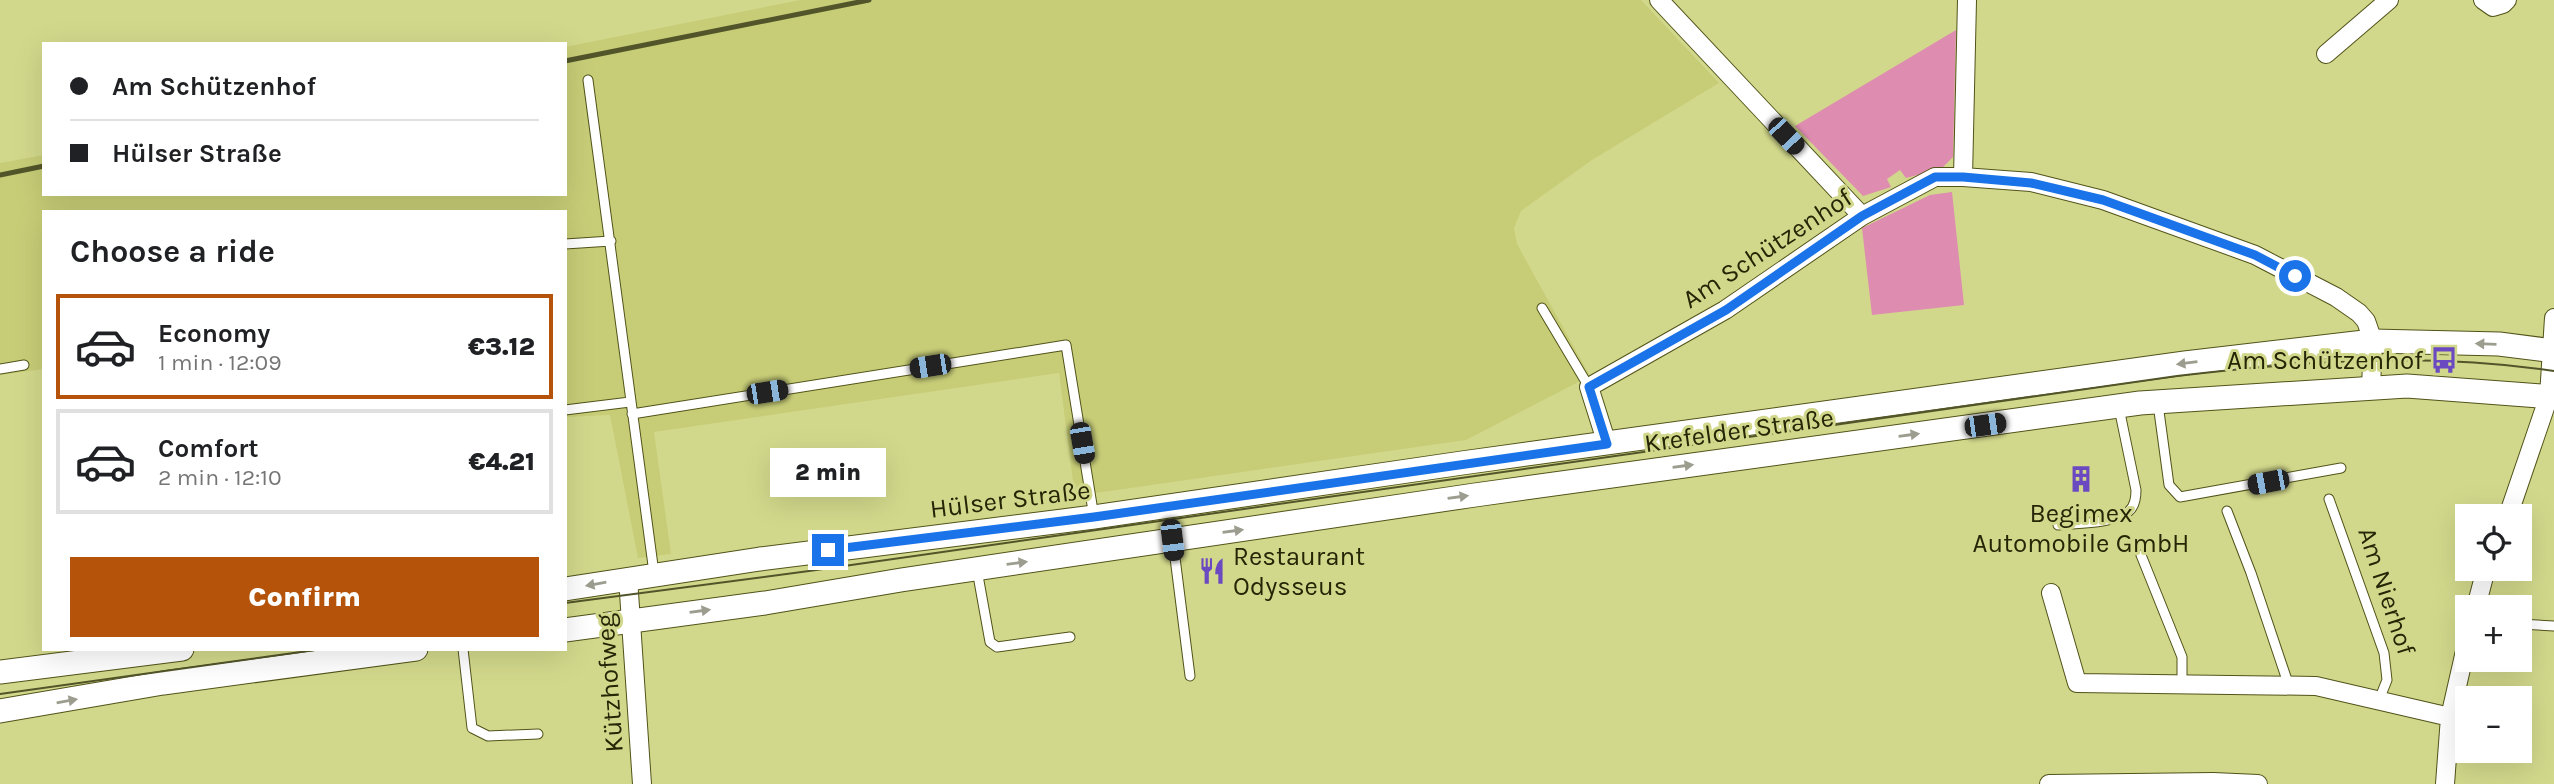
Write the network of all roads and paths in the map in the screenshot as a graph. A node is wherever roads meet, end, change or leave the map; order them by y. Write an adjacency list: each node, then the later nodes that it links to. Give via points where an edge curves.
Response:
1 (1659, 0): 9 (street)
2 (1967, 0): 8 (street)
3 (2389, 0): 6 (street)
4 (2483, 0): 5 (street, via 2493,7)
5 (2507, 0)
6 (2326, 54)
7 (588, 80): 10 (lane)
8 (1963, 177): 9 (street, Am Schützenhof, via 1935,177); 14 (street, Am Schützenhof, via 2031,183 2103,200 2255,255 2359,313)
9 (1862, 216): 18 (street, Am Schützenhof, via 1726,310)
10 (611, 241): 11 (lane); 21 (lane)
11 (567, 244)
12 (1542, 308): 18 (lane)
13 (2554, 318): 15 (street)
14 (2373, 341): 15 (street, Krefelder Straße, one-way to 14, via 2499,344); 19 (street); 26 (street, Krefelder Straße, one-way to 26)
15 (2553, 351): 20 (street)
16 (24, 365): 17 (lane)
17 (0, 369)
18 (1589, 387): 26 (street)
19 (2371, 387): 20 (street, Krefelder Straße); 22 (street, Krefelder Straße)
20 (2552, 396): 30 (street)
21 (630, 401): 24 (lane); 25 (lane)
22 (2158, 402): 23 (street, Krefelder Straße); 28 (lane, via 2169,485 2180,497)
23 (2119, 406): 33 (lane, via 2135,501 2129,511 2110,520); 34 (street, Krefelder Straße, one-way to 23)
24 (567, 410)
25 (632, 414): 32 (lane, via 1066,345); 37 (lane)
26 (1607, 444): 27 (street, Krefelder Straße)
27 (1462, 463): 32 (street, Hülser Straße)
28 (2341, 468)
29 (2329, 499): 54 (lane, Am Nierhof, via 2384,653 2387,680)
30 (2512, 504)
31 (2227, 511): 53 (lane)
32 (1094, 517): 37 (street, Hülser Straße)
33 (2058, 525)
34 (1172, 540): 36 (street, Krefelder Straße, one-way to 34); 51 (lane)
35 (2141, 555): 52 (lane, via 2182,657)
36 (977, 569): 41 (street, one-way to 36); 45 (lane, via 989,642 997,647)
37 (654, 575): 38 (street, Hülser Straße)
38 (628, 578): 39 (street, Hülser Straße, one-way to 39); 41 (street, Kützhofweg)
39 (567, 589)
40 (2051, 593): 52 (street, via 2077,683)
41 (632, 621): 44 (street); 58 (street, Kützhofweg)
42 (2532, 625): 43 (lane)
43 (2554, 626)
44 (567, 630)
45 (1070, 637)
46 (166, 651): 49 (street)
47 (401, 651): 55 (street, one-way to 47, via 163,683)
48 (463, 651): 57 (lane, via 472,728 488,736)
49 (0, 672)
50 (2460, 672): 56 (street)
51 (1190, 676)
52 (2182, 683): 53 (street)
53 (2289, 686): 54 (street, via 2316,686)
54 (2379, 700): 56 (street)
55 (0, 711)
56 (2450, 717): 62 (street)
57 (538, 734)
58 (642, 784)
59 (2049, 784): 60 (street)
60 (2064, 784): 61 (street)
61 (2258, 784)
62 (2445, 784)

